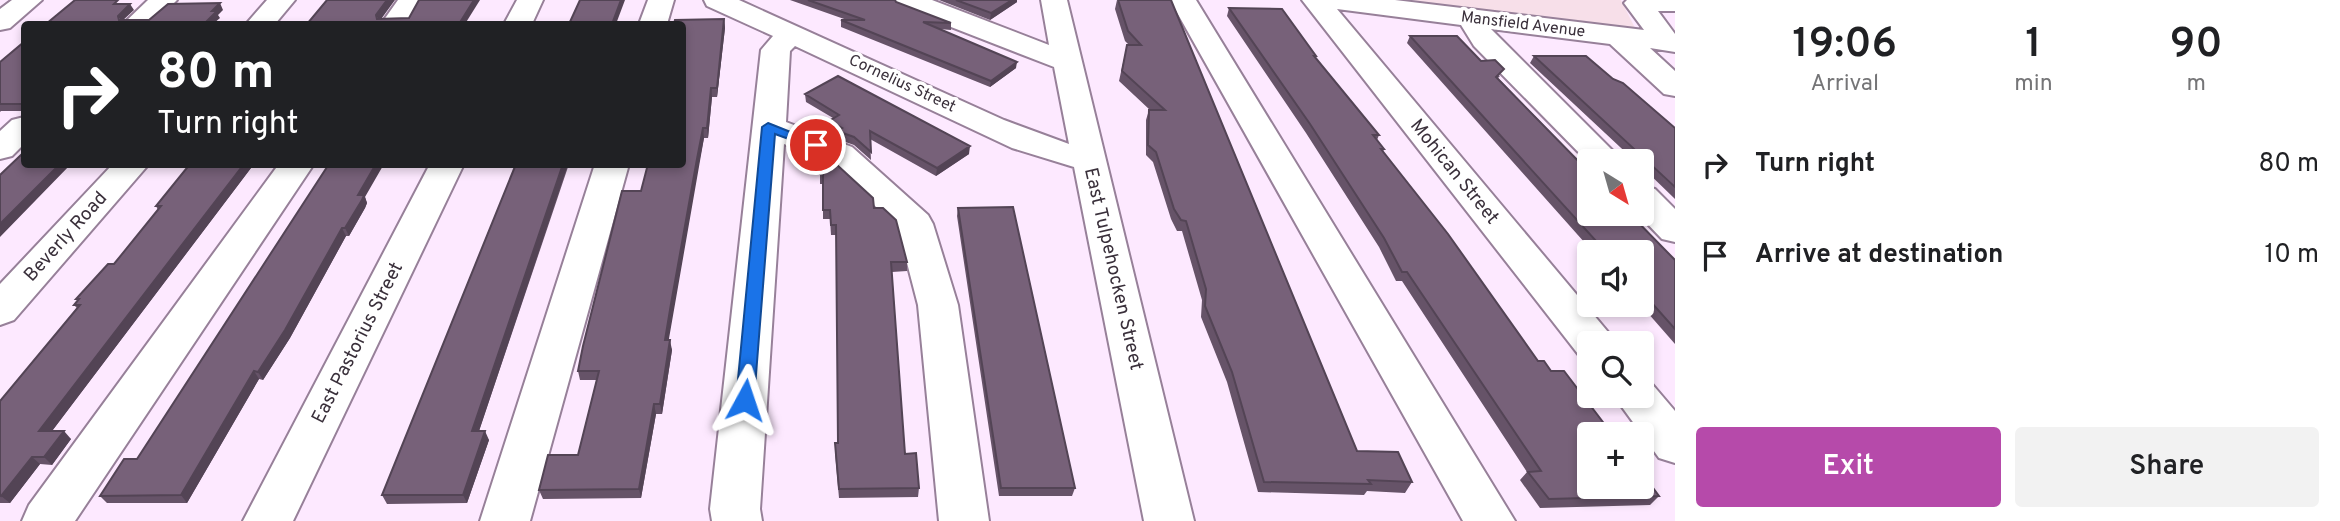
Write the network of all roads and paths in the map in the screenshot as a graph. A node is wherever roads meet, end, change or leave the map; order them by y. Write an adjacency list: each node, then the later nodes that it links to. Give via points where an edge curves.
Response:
1 (29, 0): 21 (street)
2 (164, 0): 16 (street)
3 (282, 0): 17 (street)
4 (412, 0): 18 (street)
5 (530, 0): 19 (street)
6 (661, 0): 20 (street)
7 (717, 0): 22 (street, Cornelius Street)
8 (906, 0): 25 (street)
9 (1183, 0): 48 (street)
10 (1315, 0): 39 (street, Mohican Street)
11 (1329, 0): 15 (street, Mansfield Avenue)
12 (1637, 1): 13 (street); 24 (street)
13 (1675, 3)
14 (1064, 6): 25 (street, East Tulpehocken Street)
15 (1471, 18): 23 (street, Mansfield Avenue); 30 (street, via 1484,40)
16 (140, 21)
17 (263, 21)
18 (397, 21)
19 (520, 21)
20 (654, 21)
21 (0, 22)
22 (791, 33): 27 (street, via 776,50); 31 (street, Cornelius Street, via 1024,141)
23 (1620, 37): 24 (street, Mansfield Avenue); 26 (street)
24 (1671, 43)
25 (1067, 62): 31 (street, East Tulpehocken Street)
26 (1675, 87)
27 (768, 127): 45 (street); 46 (street, via 840,154 915,223 938,305)
28 (21, 130): 29 (street)
29 (0, 149)
30 (1594, 149)
31 (1089, 161): 47 (street, East Tulpehocken Street)
32 (128, 168): 38 (street, Beverly Road)
33 (294, 168): 42 (street)
34 (445, 168): 43 (street, East Pastorius Street)
35 (611, 168): 44 (street)
36 (1654, 209): 37 (street)
37 (1675, 230)
38 (0, 310)
39 (1583, 331)
40 (1646, 408): 41 (street)
41 (1675, 444)
42 (47, 521)
43 (268, 521)
44 (505, 521)
45 (737, 521)
46 (964, 521)
47 (1169, 521)
48 (1490, 521)

